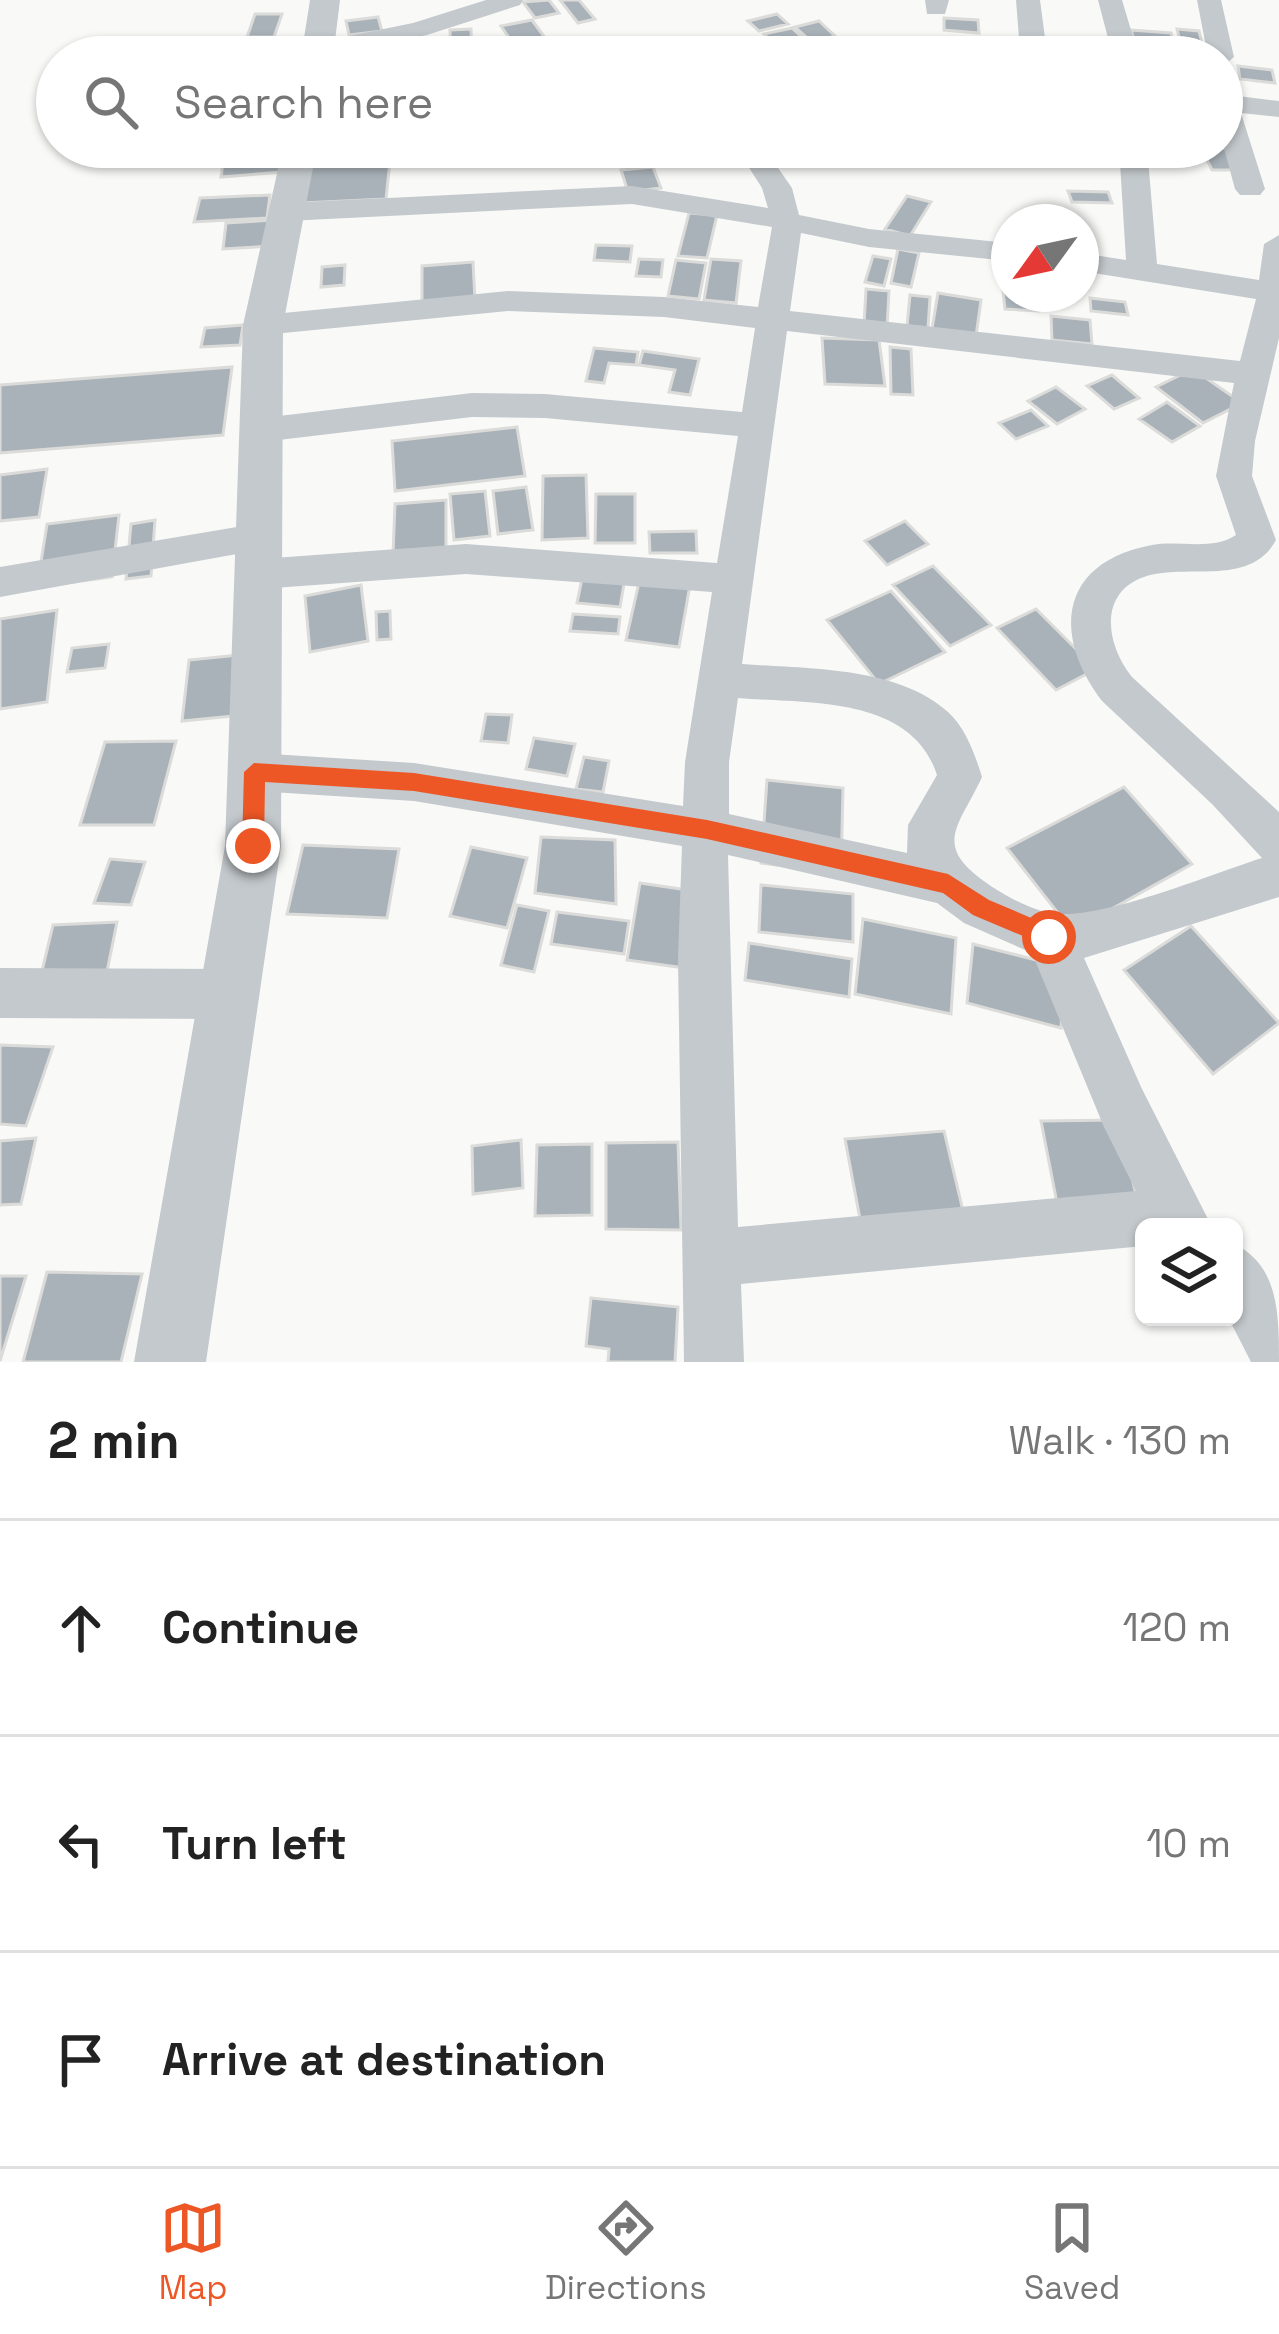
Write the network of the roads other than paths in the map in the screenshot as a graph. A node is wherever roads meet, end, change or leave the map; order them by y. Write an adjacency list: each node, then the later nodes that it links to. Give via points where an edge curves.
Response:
1 (325, 0): 6 (street)
2 (511, 0): 7 (street)
3 (1028, 0): 8 (street)
4 (1109, 0): 9 (street)
5 (1209, 0): 10 (street)
6 (320, 36)
7 (392, 36)
8 (1032, 36)
9 (1120, 36)
10 (1217, 36)
11 (1243, 105): 12 (street)
12 (1279, 109)
13 (1243, 164): 17 (street)
14 (296, 168): 18 (street)
15 (764, 168): 19 (street)
16 (1135, 168): 23 (street)
17 (1250, 188)
18 (287, 212): 19 (street, via 632,195); 26 (street)
19 (788, 224): 21 (street); 25 (street)
20 (1279, 244): 24 (street)
21 (991, 250)
22 (1099, 265): 23 (street)
23 (1142, 271): 24 (street)
24 (1276, 292): 27 (street)
25 (773, 319): 26 (street, via 508,301); 27 (street); 28 (street)
26 (263, 325): 29 (street)
27 (1252, 374): 36 (street, via 1234,476 1257,540 1240,556 1181,555 1137,564 1105,582 1092,608 1092,652 1128,700)
28 (757, 426): 29 (street, via 472,405); 31 (street)
29 (262, 430): 30 (street)
30 (260, 556): 31 (street, via 466,559); 32 (street); 34 (street)
31 (734, 579): 33 (street)
32 (0, 582)
33 (720, 679): 35 (street); 38 (street, via 879,697 928,721 950,746 960,777 931,825 930,855)
34 (254, 772): 35 (street, via 414,782); 41 (street, via 253,846)
35 (707, 830): 38 (street); 44 (street, via 703,957)
36 (1279, 844)
37 (1279, 875): 39 (street, via 1087,935)
38 (948, 884): 39 (street)
39 (1049, 937): 42 (street)
40 (0, 993): 41 (street)
41 (229, 994): 47 (street)
42 (1178, 1218)
43 (1135, 1219): 44 (street)
44 (714, 1258): 48 (street)
45 (1243, 1287): 46 (street)
46 (1279, 1358)
47 (170, 1362)
48 (714, 1362)

